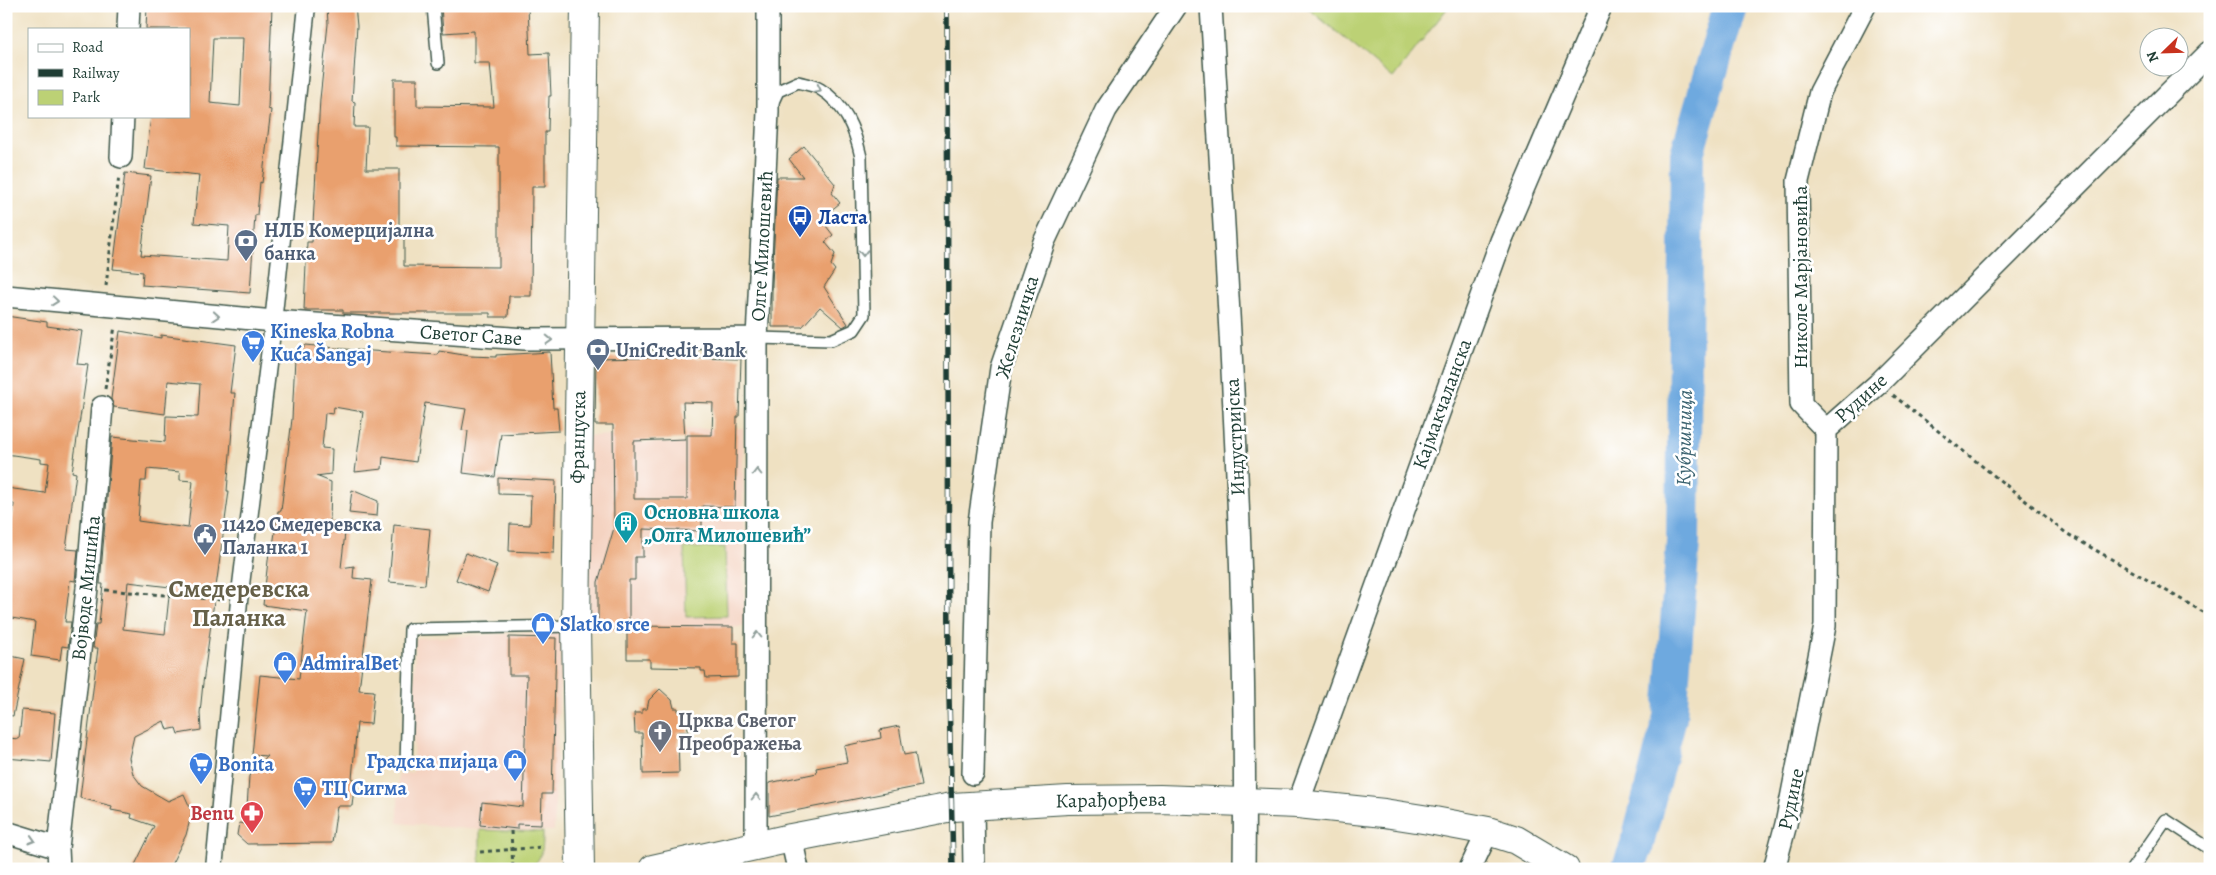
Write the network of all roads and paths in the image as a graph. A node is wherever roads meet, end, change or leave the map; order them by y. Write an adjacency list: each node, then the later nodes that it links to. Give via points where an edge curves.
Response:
1 (130, 6): 10 (street)
2 (307, 6): 18 (street)
3 (433, 6): 12 (lane)
4 (586, 6): 20 (main road, Француска)
5 (768, 6): 13 (street, Олге Милошевић)
6 (1176, 6): 29 (street, Железничка, via 1106,110 1044,242 1001,368 979,522)
7 (1211, 6): 30 (street, Индустријска, via 1242,586)
8 (1865, 6): 23 (street, Николе Марјановића, via 1820,92 1798,181 1800,404)
9 (1600, 9): 31 (street, Кајмакчаланска, via 1501,241)
10 (128, 28)
11 (2210, 52): 21 (street, Рудине)
12 (438, 63)
13 (768, 112): 19 (street, Олге Милошевић); 19 (lane, one-way to 19, via 778,91 798,82 820,88 841,108 856,132 861,157 864,315 854,330 831,340)
14 (123, 118): 15 (street)
15 (121, 157): 17 (path)
16 (6, 296): 17 (street, Светог Саве, one-way to 17)
17 (111, 306): 18 (street, Светог Саве, one-way to 18); 22 (path)
18 (274, 321): 20 (street, Светог Саве, one-way to 20); 25 (street)
19 (757, 338): 20 (street, Светог Саве); 37 (street, Олге Милошевић, one-way to 19)
20 (579, 340): 27 (main road, Француска)
21 (1878, 384): 23 (street, Рудине); 26 (path, via 2066,533)
22 (102, 407): 24 (street, Војводе Мишића)
23 (1826, 430): 52 (street, Рудине, via 1825,626 1786,824)
24 (87, 588): 25 (path); 42 (street, Војводе Мишића)
25 (239, 601): 44 (street)
26 (2210, 616)
27 (576, 626): 28 (lane, via 410,628); 46 (main road, Француска)
28 (406, 764)
29 (972, 774)
30 (1246, 801): 31 (main road, Карађорђева); 32 (main road, Карађорђева, via 1068,800); 50 (street, Индустријска)
31 (1298, 804): 34 (main road, Карађорђева, via 1384,813)
32 (973, 806): 36 (main road, Карађорђева, via 923,812); 49 (street)
33 (511, 831): 40 (path)
34 (1488, 831): 43 (main road, Карађорђева, via 1516,840); 51 (street)
35 (6, 832): 42 (street, one-way to 42)
36 (791, 838): 37 (main road, Карађорђева); 48 (street)
37 (756, 846): 47 (main road, Карађорђева)
38 (543, 847): 40 (path)
39 (2210, 849): 53 (lane, via 2166,820)
40 (512, 850): 41 (path); 45 (path)
41 (480, 852)
42 (58, 858)
43 (1557, 863)
44 (214, 869)
45 (512, 869)
46 (580, 869)
47 (653, 869)
48 (798, 869)
49 (974, 869)
50 (1244, 869)
51 (1470, 869)
52 (1774, 869)
53 (2132, 869)

